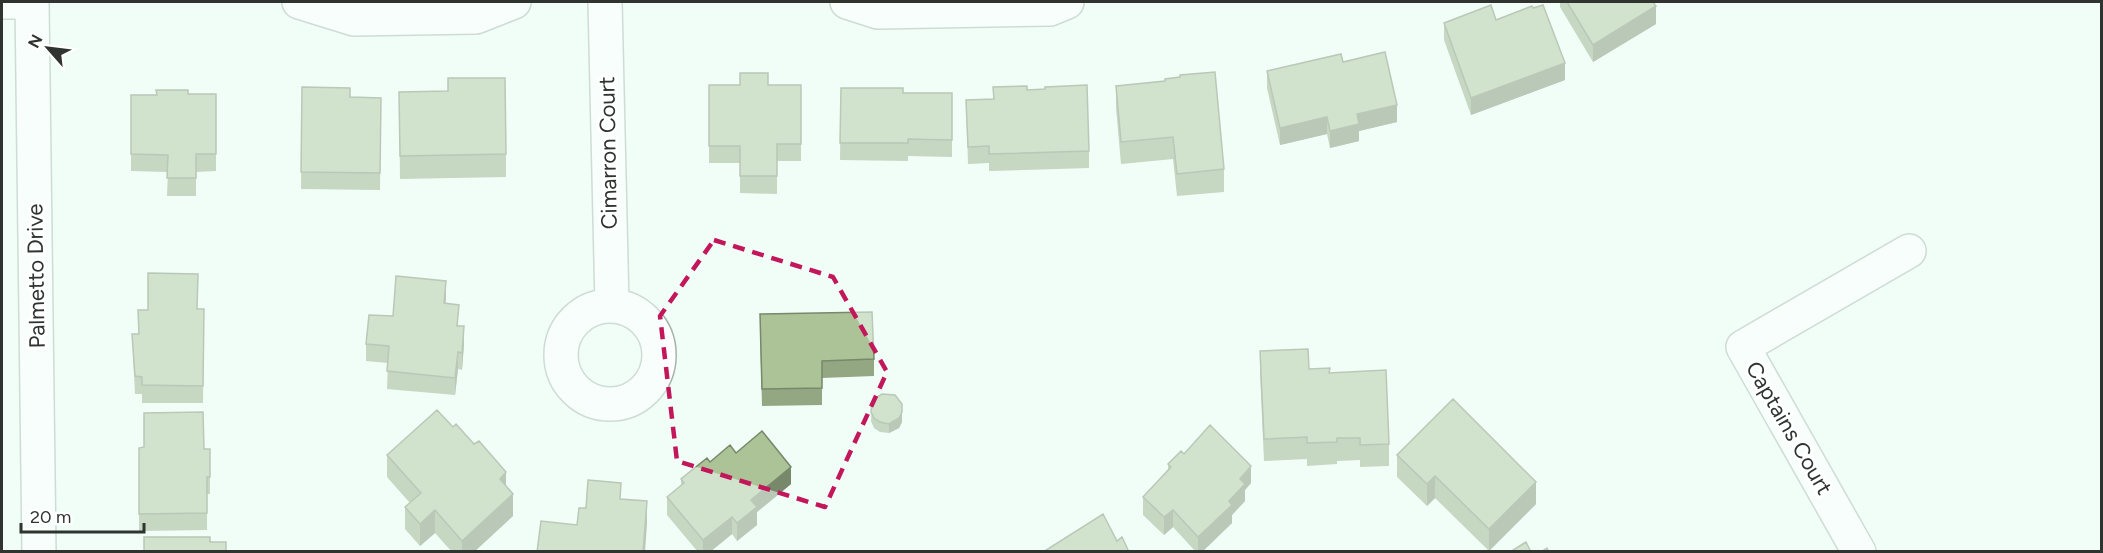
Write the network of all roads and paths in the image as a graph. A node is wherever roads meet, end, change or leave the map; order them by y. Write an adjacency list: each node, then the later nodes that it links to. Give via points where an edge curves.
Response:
1 (2, 2): 2 (street)
2 (20, 2)
3 (32, 2): 11 (street, Palmetto Drive)
4 (299, 2): 5 (street, via 354,19 476,17)
5 (514, 2)
6 (605, 2): 10 (street, Cimarron Court)
7 (847, 2): 8 (street, via 879,12 1050,9)
8 (1067, 2)
9 (1910, 251): 12 (street, Captains Court, via 1743,347)
10 (612, 305)
11 (39, 552)
12 (1859, 552)

